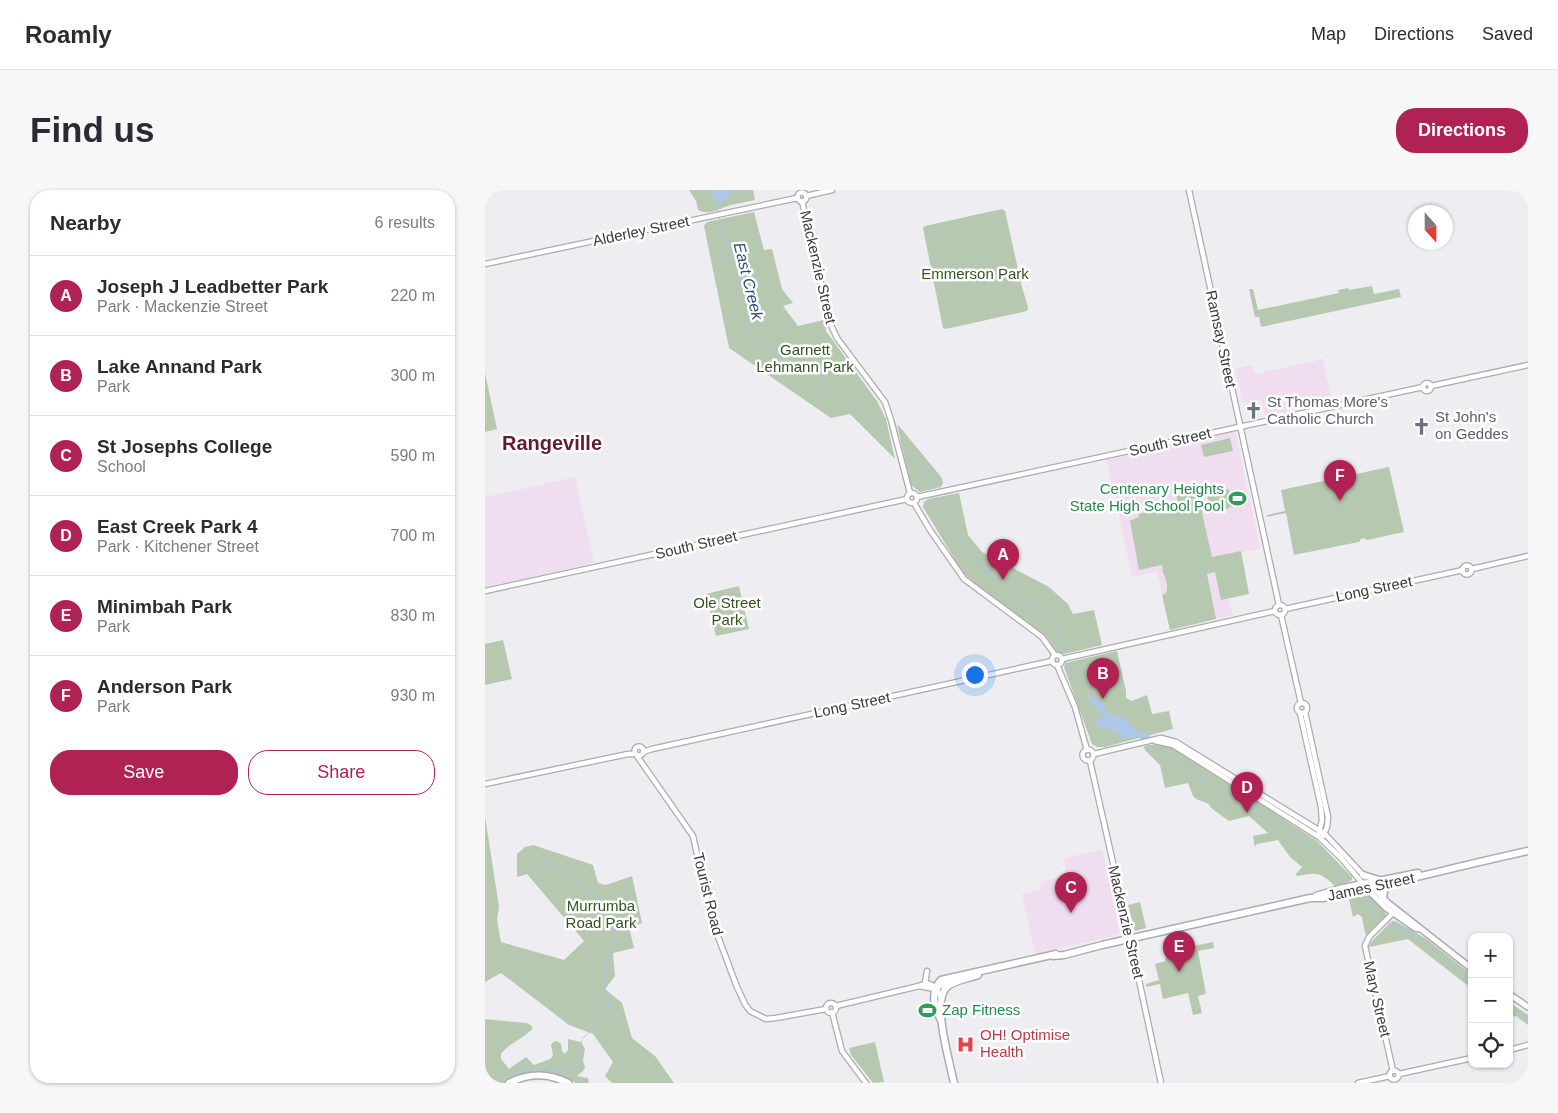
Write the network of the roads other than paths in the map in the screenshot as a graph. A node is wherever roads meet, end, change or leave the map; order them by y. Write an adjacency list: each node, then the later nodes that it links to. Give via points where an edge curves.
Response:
1 (832, 190): 4 (street)
2 (1189, 190): 9 (street, Ramsay Street)
3 (800, 191): 4 (street); 5 (street)
4 (806, 196): 6 (street)
5 (797, 198): 6 (street); 7 (street, Alderley Street)
6 (802, 201): 10 (street, Mackenzie Street, via 830,323 837,338 885,402)
7 (485, 264)
8 (1528, 365): 9 (street, South Street, via 1431,386 1428,391 1423,387)
9 (1241, 426): 11 (street, South Street); 16 (street, Ramsay Street)
10 (911, 493): 11 (street); 12 (street)
11 (917, 497): 13 (street)
12 (907, 499): 13 (street); 15 (street, South Street)
13 (914, 503): 20 (street, via 964,579 1042,637)
14 (1528, 556): 17 (street, Long Street, via 1472,569 1468,574 1463,570)
15 (485, 591)
16 (1279, 605): 17 (street); 18 (street)
17 (1285, 609): 19 (street)
18 (1275, 610): 19 (street); 21 (street)
19 (1281, 615): 24 (street)
20 (1055, 655): 21 (street); 22 (street)
21 (1062, 659): 23 (street)
22 (1052, 661): 23 (street); 28 (street, Long Street)
23 (1057, 665): 27 (street, via 1075,707)
24 (1301, 703): 25 (street, via 1306,706); 25 (street, via 1296,707 1297,711)
25 (1303, 712): 33 (street); 36 (street, via 1328,816)
26 (1151, 741): 29 (street); 32 (street, via 1173,745); 32 (street, via 1163,738 1176,742)
27 (1087, 750): 29 (street); 30 (street, via 1083,757)
28 (639, 753): 31 (street); 58 (street, Tourist Road, via 693,836 711,918 741,998 750,1011 766,1018 776,1018)
29 (1094, 754): 30 (street)
30 (1090, 761): 46 (street, Mackenzie Street)
31 (485, 784)
32 (1279, 809): 34 (street); 37 (street)
33 (1322, 820): 34 (street, via 1315,824); 35 (street)
34 (1307, 823): 35 (street)
35 (1319, 831): 36 (street); 37 (street)
36 (1325, 834): 37 (street); 40 (street)
37 (1319, 837): 43 (street)
38 (1528, 851): 39 (highway, James Street)
39 (1432, 872): 41 (highway, James Street); 42 (highway, James Street)
40 (1363, 875): 41 (highway); 43 (street)
41 (1380, 880): 43 (highway, James Street)
42 (1388, 884): 43 (highway, James Street); 44 (highway)
43 (1368, 886): 44 (main road); 45 (main road); 46 (highway, James Street, via 1323,893)
44 (1383, 898): 45 (main road)
45 (1395, 911): 47 (main road); 64 (street, Mary Street, via 1365,946)
46 (1131, 938): 49 (highway, James Street); 72 (street, Mackenzie Street)
47 (1468, 966)
48 (927, 971): 51 (street)
49 (986, 971): 50 (highway, James Street); 53 (highway, James Street, via 947,978)
50 (962, 980): 53 (street, James Street); 55 (highway, James Street, via 947,987)
51 (925, 983): 52 (street); 53 (street)
52 (919, 986): 53 (street); 56 (street)
53 (936, 988): 55 (street); 60 (highway, via 934,998)
54 (1513, 997): 57 (main road)
55 (941, 998): 60 (highway)
56 (836, 1006): 58 (street, via 830,1002); 59 (street)
57 (1528, 1007)
58 (826, 1009): 59 (street)
59 (833, 1012): 70 (street, via 842,1052)
60 (941, 1020): 71 (highway)
61 (1528, 1045): 62 (street)
62 (1513, 1049)
63 (1468, 1059): 65 (street)
64 (1393, 1071): 65 (street); 66 (street)
65 (1399, 1074): 67 (street)
66 (1390, 1076): 67 (street); 73 (street)
67 (1395, 1081)
68 (509, 1083): 69 (highway, via 537,1075 551,1076)
69 (568, 1083)
70 (867, 1083)
71 (955, 1083)
72 (1161, 1083)
73 (1358, 1083)

